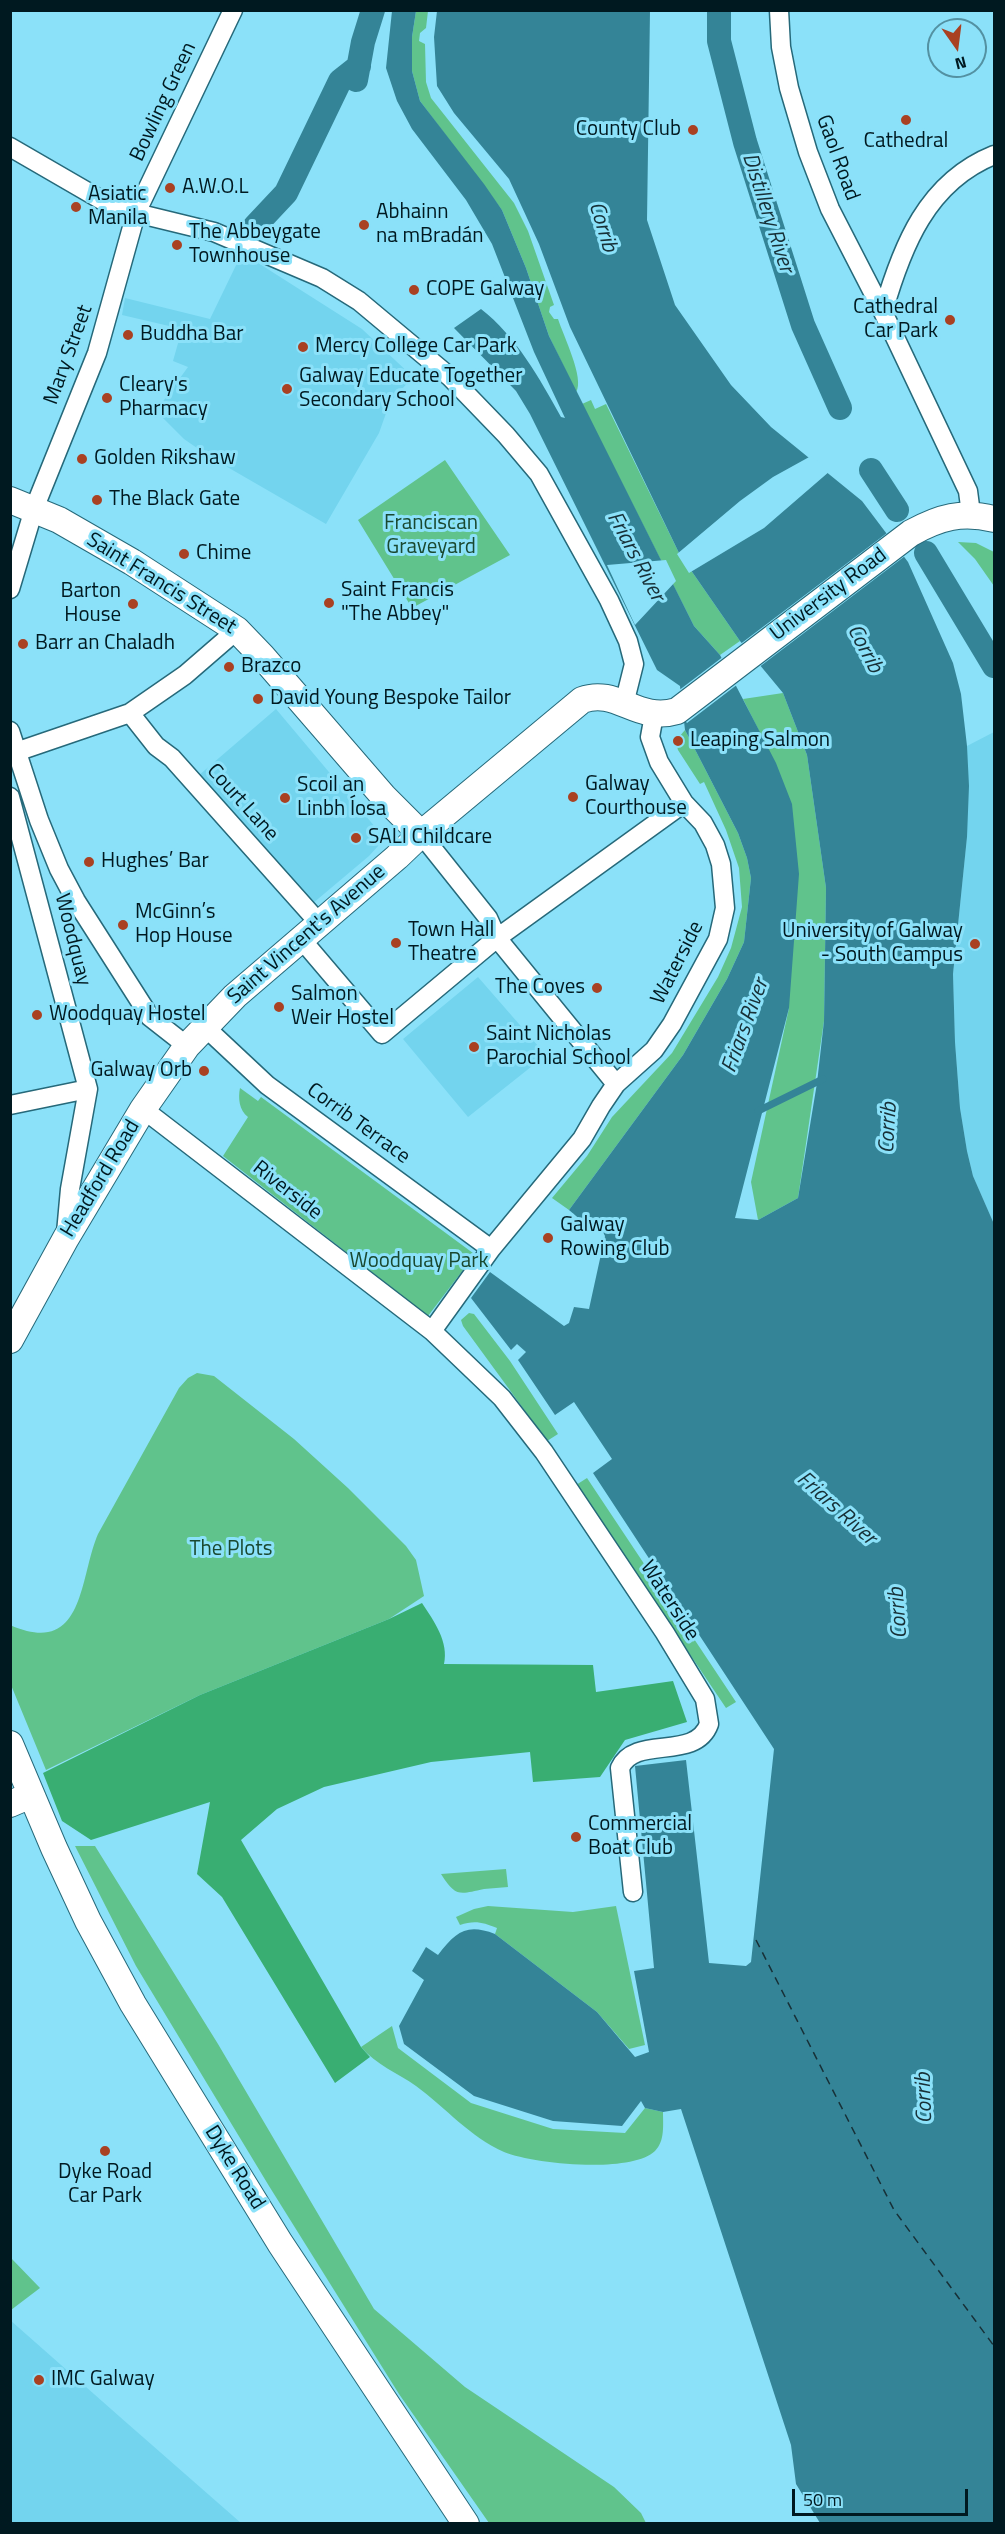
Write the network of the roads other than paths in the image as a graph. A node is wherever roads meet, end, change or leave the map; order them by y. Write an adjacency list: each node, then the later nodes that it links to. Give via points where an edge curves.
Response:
1 (233, 10): 5 (street, Bowling Green)
2 (779, 10): 6 (street, Gaol Road, via 783,57 808,152 830,209)
3 (10, 147): 5 (street, via 105,202)
4 (994, 155): 6 (street, via 972,164 939,192 901,259)
5 (136, 213): 8 (street, Mary Street, via 97,353); 12 (street, via 214,231 322,278 360,301 450,377 539,474 609,600 634,664)
6 (883, 312): 9 (street, Gaol Road)
7 (10, 500): 8 (main road, Saint Francis Street)
8 (34, 509): 10 (street, Mary Street); 11 (main road, Saint Francis Street, via 132,562)
9 (983, 516): 13 (main road, University Road, via 932,522 896,544)
10 (10, 589)
11 (237, 630): 14 (street, via 186,675); 19 (main road, Saint Francis Street)
12 (624, 704): 13 (main road, Saint Vincent's Avenue); 19 (main road, Saint Vincent's Avenue, via 601,696 582,700)
13 (666, 713): 18 (street, Waterside, via 650,737 659,762)
14 (130, 714): 16 (street); 20 (street, Court Lane, via 156,746 172,758)
15 (10, 731): 16 (street, Woodquay)
16 (13, 753): 23 (street, Woodquay, via 75,901 150,1017)
17 (10, 797): 25 (street, Woodquay)
18 (684, 803): 21 (street); 24 (street, Waterside, via 715,845 725,893 723,924 672,1024 654,1050)
19 (421, 834): 20 (main road, Saint Vincent's Avenue); 21 (street, via 488,918)
20 (311, 932): 21 (street, Court Lane, via 382,1034); 22 (main road, Saint Vincent's Avenue, via 235,996)
21 (496, 938): 24 (street)
22 (205, 1027): 23 (main road, Headford Road); 29 (street, Corrib Terrace, via 267,1085)
23 (187, 1046): 27 (main road, Headford Road)
24 (616, 1084): 29 (street, Waterside, via 582,1139)
25 (87, 1089): 26 (street); 28 (street, Woodquay)
26 (10, 1105)
27 (142, 1109): 28 (main road, Headford Road); 30 (street, Riverside)
28 (66, 1238): 32 (main road, Headford Road)
29 (491, 1249): 31 (street, Waterside)
30 (403, 1309): 31 (street, Waterside)
31 (432, 1331): 35 (street, Waterside, via 502,1398 544,1452 705,1699 709,1714 707,1730 701,1736 687,1743 631,1754 620,1768)
32 (10, 1340)
33 (10, 1744): 34 (main road, Dyke Road)
34 (21, 1800): 36 (main road, Dyke Road, via 133,2004 280,2243)
35 (633, 1892)
36 (466, 2523)

